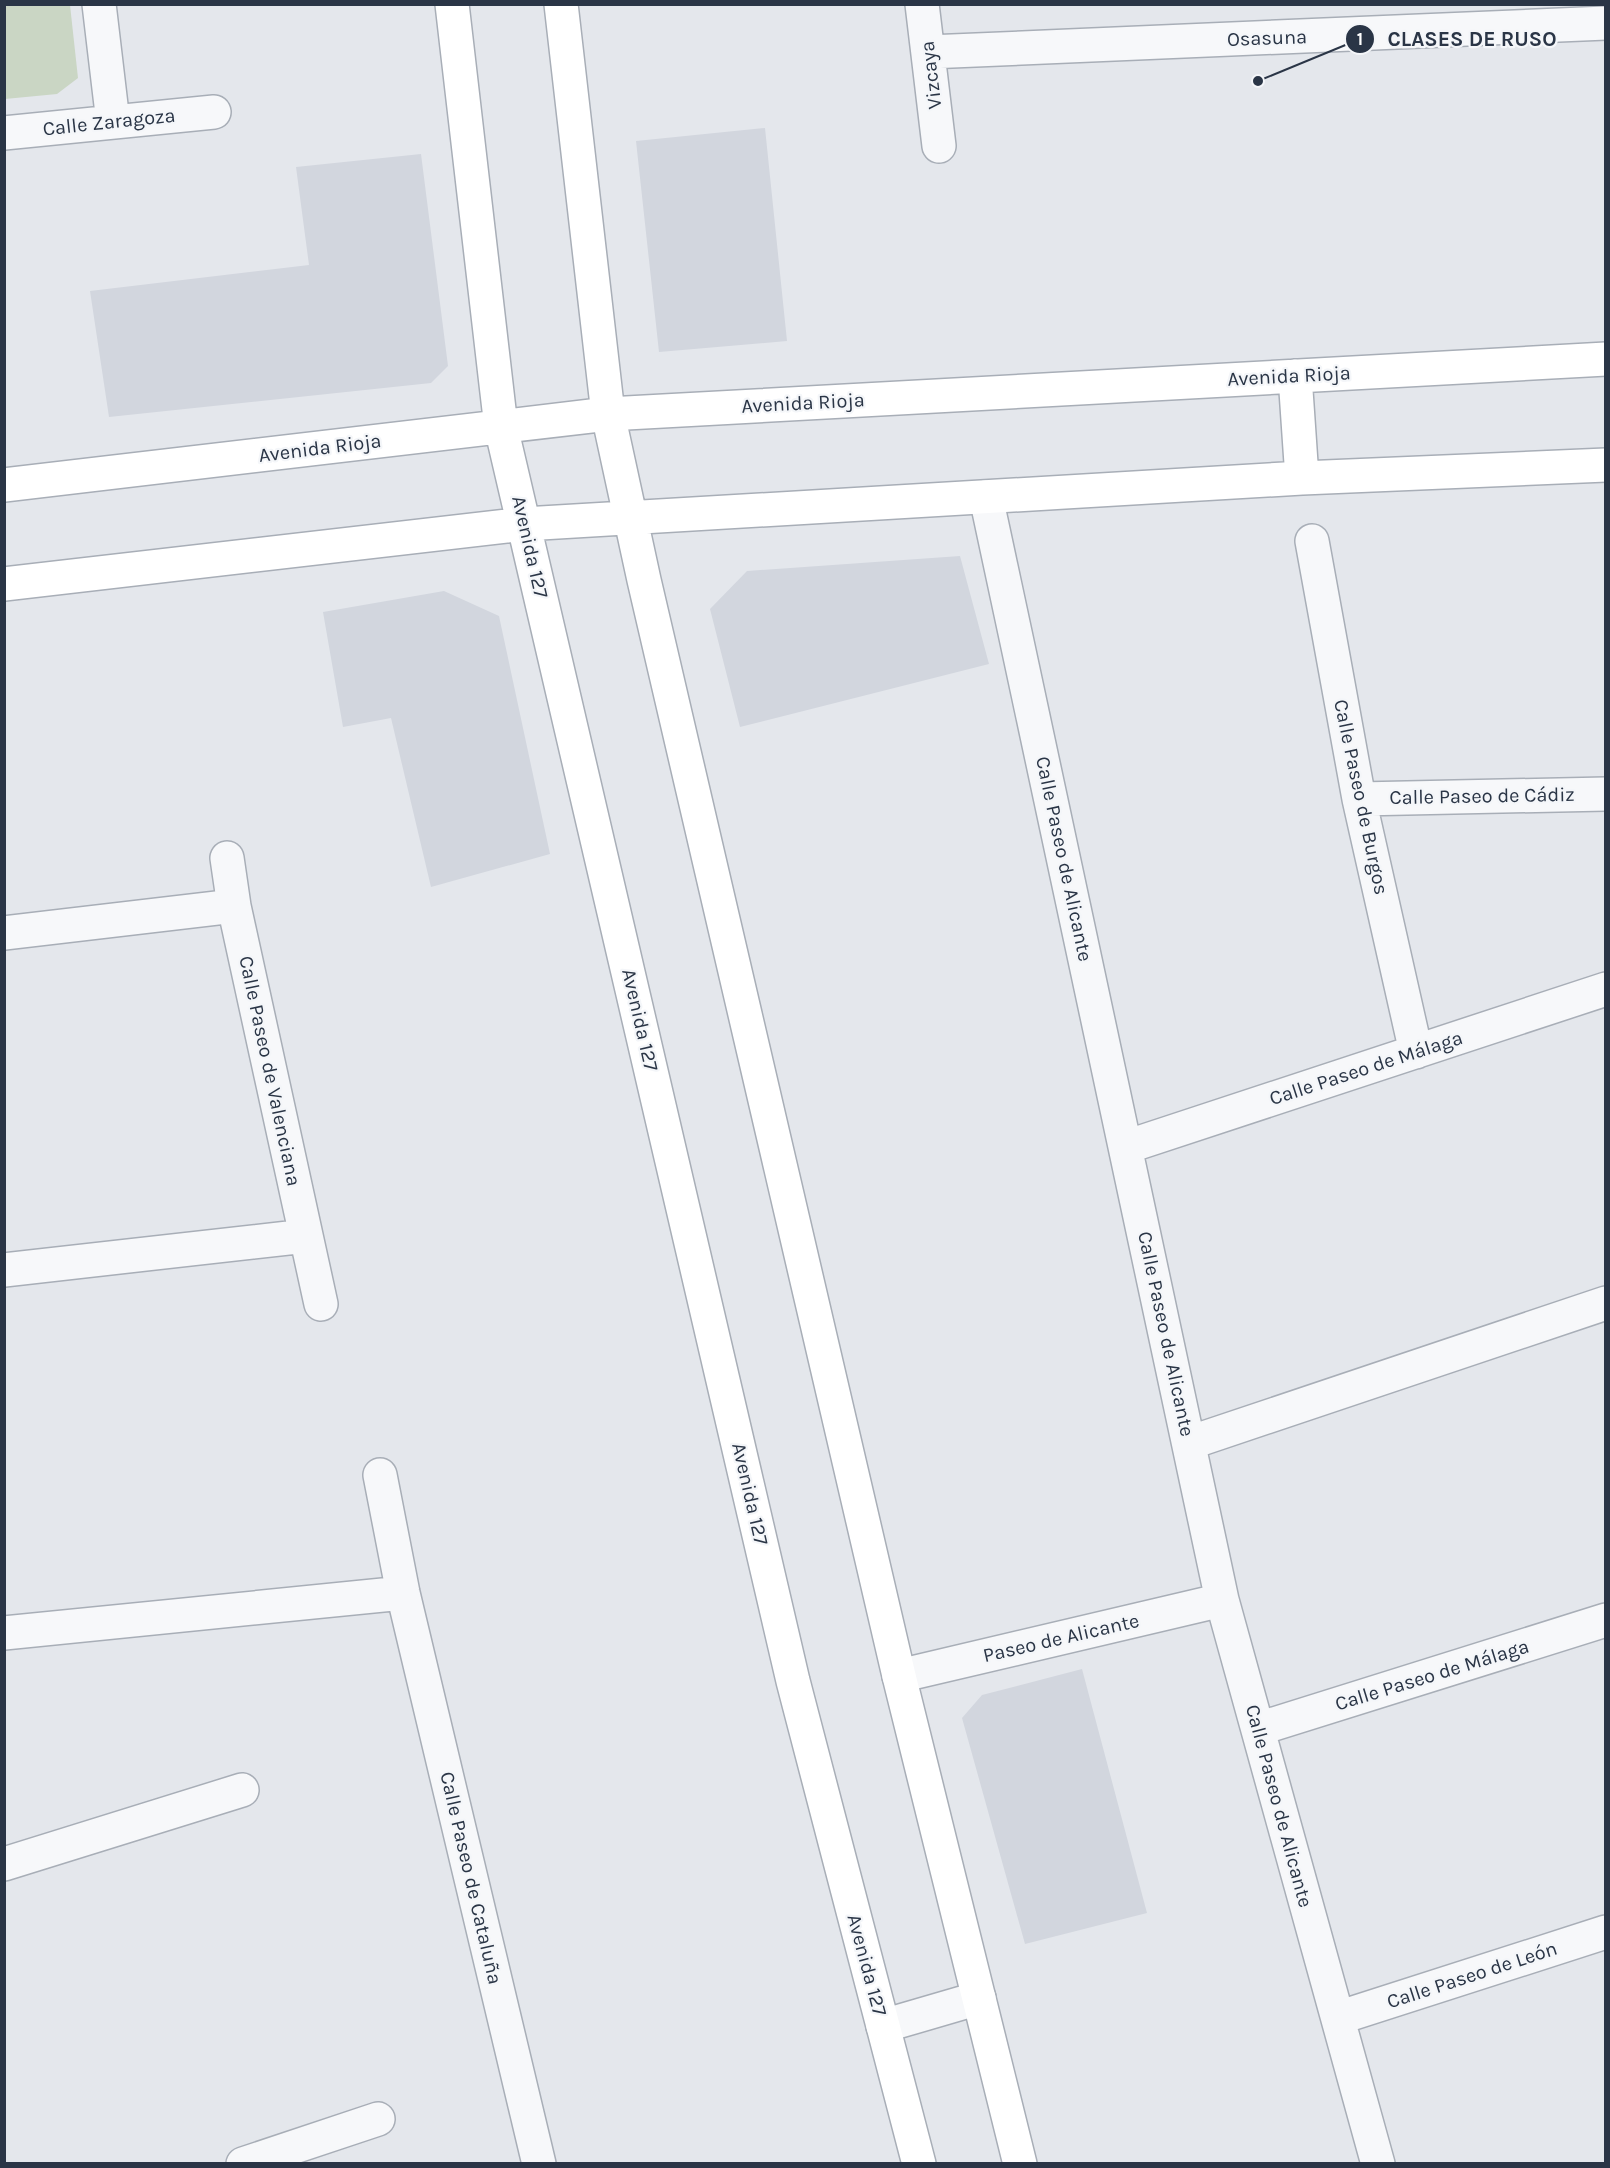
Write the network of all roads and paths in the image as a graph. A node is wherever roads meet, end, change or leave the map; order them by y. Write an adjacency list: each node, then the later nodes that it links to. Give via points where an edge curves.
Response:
1 (99, 4): 8 (street)
2 (452, 4): 14 (main road, Avenida 127)
3 (561, 4): 13 (main road)
4 (922, 4): 6 (street, Vizcaya)
5 (1605, 23): 6 (street, Osasuna)
6 (928, 52): 10 (street, Vizcaya)
7 (214, 112): 8 (street, Calle Zaragoza)
8 (113, 122): 9 (street, Calle Zaragoza)
9 (4, 133)
10 (939, 146)
11 (1605, 359): 12 (main road, Avenida Rioja)
12 (1295, 376): 13 (main road, Avenida Rioja); 16 (main road)
13 (608, 414): 14 (main road, Avenida Rioja); 19 (main road)
14 (501, 427): 17 (main road, Avenida Rioja); 20 (main road, Avenida 127)
15 (1605, 465): 16 (main road)
16 (1302, 478): 18 (main road)
17 (4, 485)
18 (986, 497): 19 (main road); 30 (street, Calle Paseo de Alicante)
19 (630, 517): 20 (main road); 41 (main road)
20 (524, 525): 22 (main road); 48 (main road, Avenida 127, via 793,1681)
21 (1312, 541): 24 (street, Calle Paseo de Burgos)
22 (4, 584)
23 (1605, 794): 24 (street, Calle Paseo de Cádiz)
24 (1359, 799): 29 (street, Calle Paseo de Burgos)
25 (226, 858): 26 (street, Calle Paseo de Valenciana)
26 (234, 906): 27 (street); 31 (street, Calle Paseo de Valenciana)
27 (4, 933)
28 (1605, 989): 29 (street, Calle Paseo de Málaga)
29 (1416, 1052): 30 (street, Calle Paseo de Málaga)
30 (1126, 1147): 35 (street, Calle Paseo de Alicante)
31 (306, 1236): 32 (street); 34 (street, Calle Paseo de Valenciana)
32 (4, 1270)
33 (1605, 1303): 35 (street)
34 (321, 1304)
35 (1189, 1443): 38 (street, Calle Paseo de Alicante)
36 (380, 1475): 37 (street, Calle Paseo de Cataluña)
37 (404, 1593): 40 (street); 51 (street, Calle Paseo de Cataluña)
38 (1222, 1600): 41 (street, Paseo de Alicante); 42 (street, Calle Paseo de Alicante)
39 (1605, 1620): 42 (street, Calle Paseo de Málaga)
40 (4, 1633)
41 (899, 1676): 46 (main road)
42 (1258, 1729): 47 (street, Calle Paseo de Alicante)
43 (242, 1790): 44 (street)
44 (4, 1864)
45 (1605, 1932): 47 (street, Calle Paseo de León)
46 (979, 1998): 48 (street, Avenida 127); 53 (main road)
47 (1338, 2018): 54 (street, Calle Paseo de Alicante)
48 (883, 2026): 52 (main road, Avenida 127)
49 (378, 2119): 50 (street)
50 (243, 2163)
51 (539, 2163)
52 (919, 2163)
53 (1020, 2163)
54 (1378, 2163)

